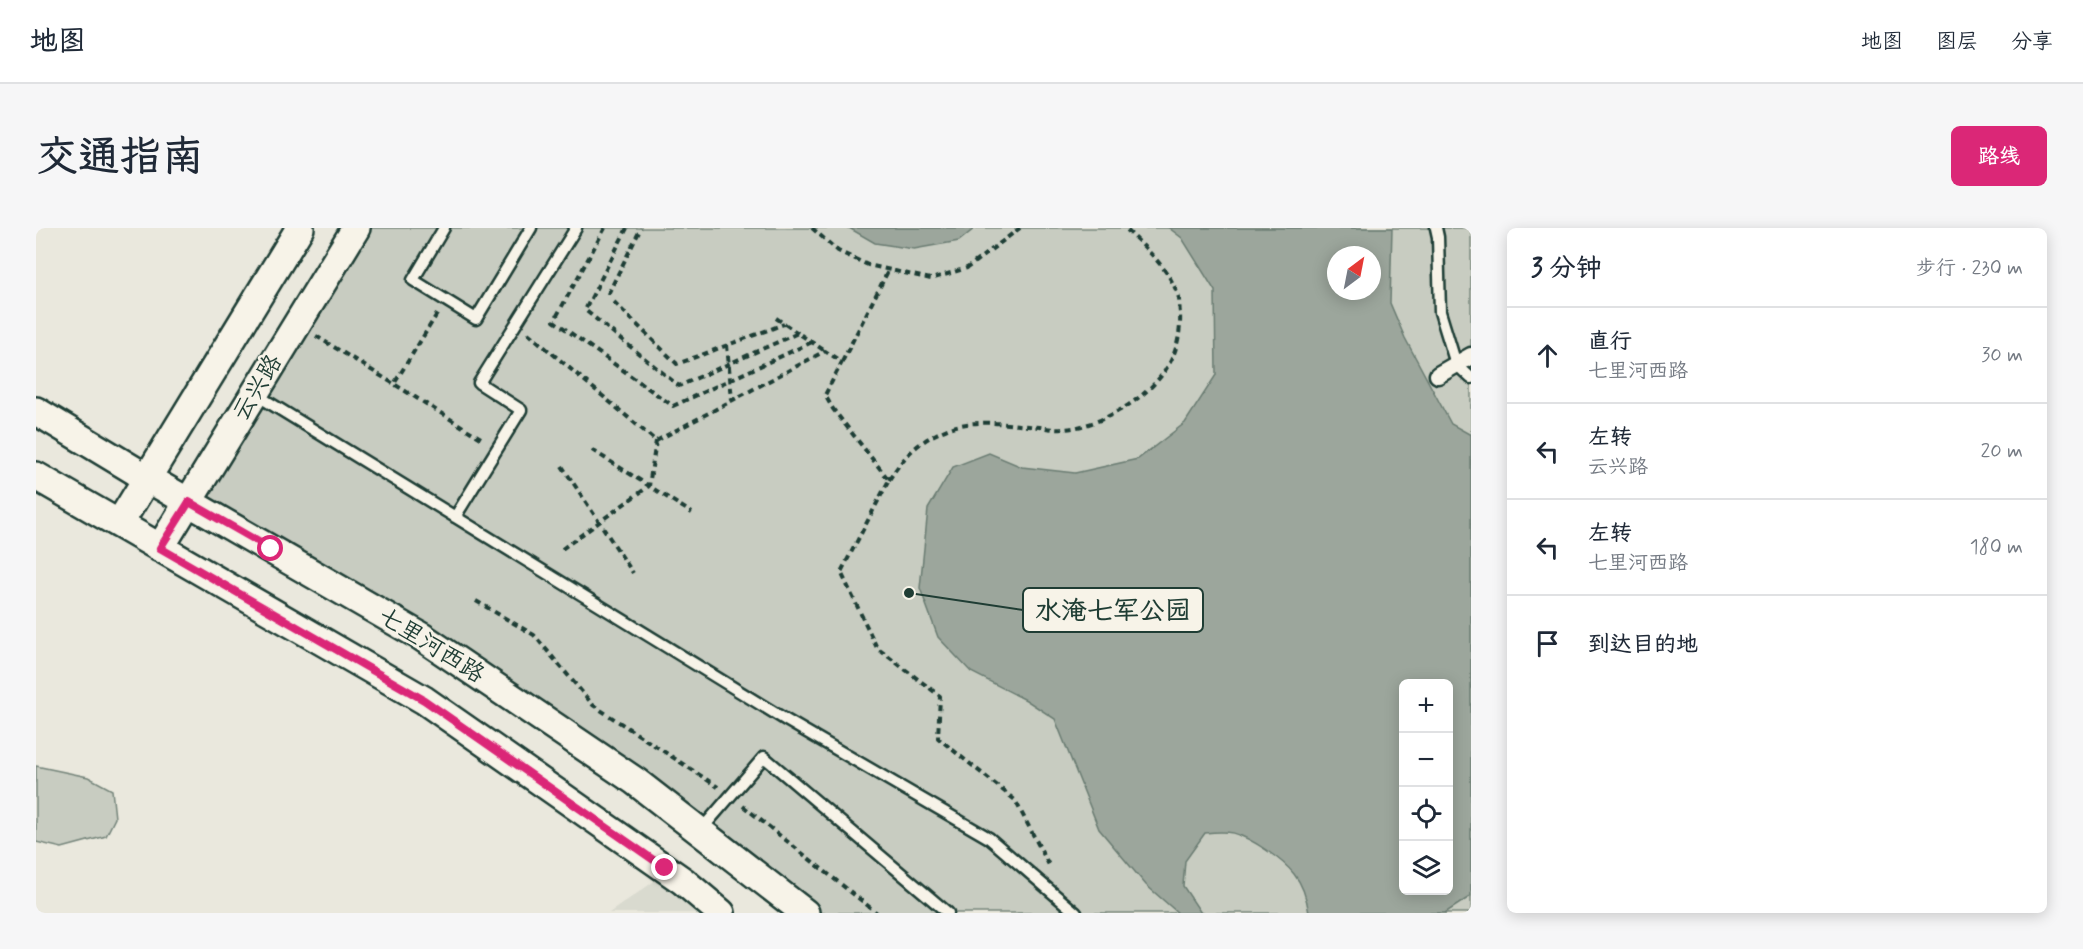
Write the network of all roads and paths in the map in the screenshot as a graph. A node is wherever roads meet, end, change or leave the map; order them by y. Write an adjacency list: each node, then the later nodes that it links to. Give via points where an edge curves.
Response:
1 (300, 228): 40 (street, 云兴路)
2 (356, 228): 20 (street, 云兴路)
3 (444, 228): 15 (lane, via 413,280)
4 (531, 228): 15 (lane, via 476,320)
5 (576, 228): 18 (lane)
6 (605, 228): 30 (path, via 554,321 673,406)
7 (627, 228): 27 (path, via 585,310 679,386)
8 (641, 228): 14 (path)
9 (812, 228): 13 (path, via 838,251 868,265)
10 (1020, 228): 13 (path, via 967,268 931,279)
11 (1125, 228): 41 (path, via 1161,264 1179,296 1176,346 1167,369 1151,387 1095,423 1062,429 980,423 952,428 925,439 902,459)
12 (1436, 228): 25 (lane, via 1440,312)
13 (889, 269): 26 (path)
14 (608, 294)
15 (445, 301): 31 (path)
16 (614, 302): 23 (path, via 677,364)
17 (776, 318): 19 (path)
18 (517, 323): 35 (path); 36 (lane, via 479,383 521,410)
19 (784, 324): 21 (path); 23 (path)
20 (297, 325): 31 (path); 32 (street, 云兴路)
21 (798, 333): 22 (path); 27 (path)
22 (812, 342): 24 (path); 30 (path)
23 (727, 345): 27 (path)
24 (825, 351): 26 (path); 33 (path)
25 (1464, 360): 28 (street); 29 (lane)
26 (842, 362): 41 (path, via 825,395)
27 (728, 364): 30 (path)
28 (1438, 375)
29 (1471, 378)
30 (729, 380): 33 (path)
31 (394, 384): 36 (path)
32 (255, 394): 43 (street, 云兴路); 45 (lane)
33 (732, 400): 35 (path)
34 (36, 411): 40 (street, 七里河西路)
35 (656, 441): 42 (path)
36 (497, 449): 45 (lane)
37 (592, 450): 42 (path)
38 (562, 466): 46 (path)
39 (36, 476): 47 (street, 七里河西路)
40 (147, 478): 43 (street, 七里河西路); 47 (street, 云兴路)
41 (889, 480): 54 (path, via 841,572 877,648 940,696 938,738 1015,800)
42 (650, 486): 44 (path); 46 (path)
43 (189, 502): 48 (street, 云兴路); 53 (street, 七里河西路, via 422,637 635,781)
44 (692, 513)
45 (455, 517): 54 (lane, via 786,720 989,838)
46 (600, 522): 49 (path); 50 (path)
47 (119, 524): 48 (street, 七里河西路)
48 (160, 548): 55 (street, 七里河西路, via 424,700 683,881)
49 (562, 549)
50 (633, 573)
51 (476, 601): 52 (path, via 534,635 593,705)
52 (729, 795): 53 (lane); 57 (path); 58 (lane, via 764,757)
53 (700, 831): 56 (street, 七里河西路)
54 (1073, 909)
55 (721, 913)
56 (805, 913)
57 (877, 913)
58 (948, 913)

